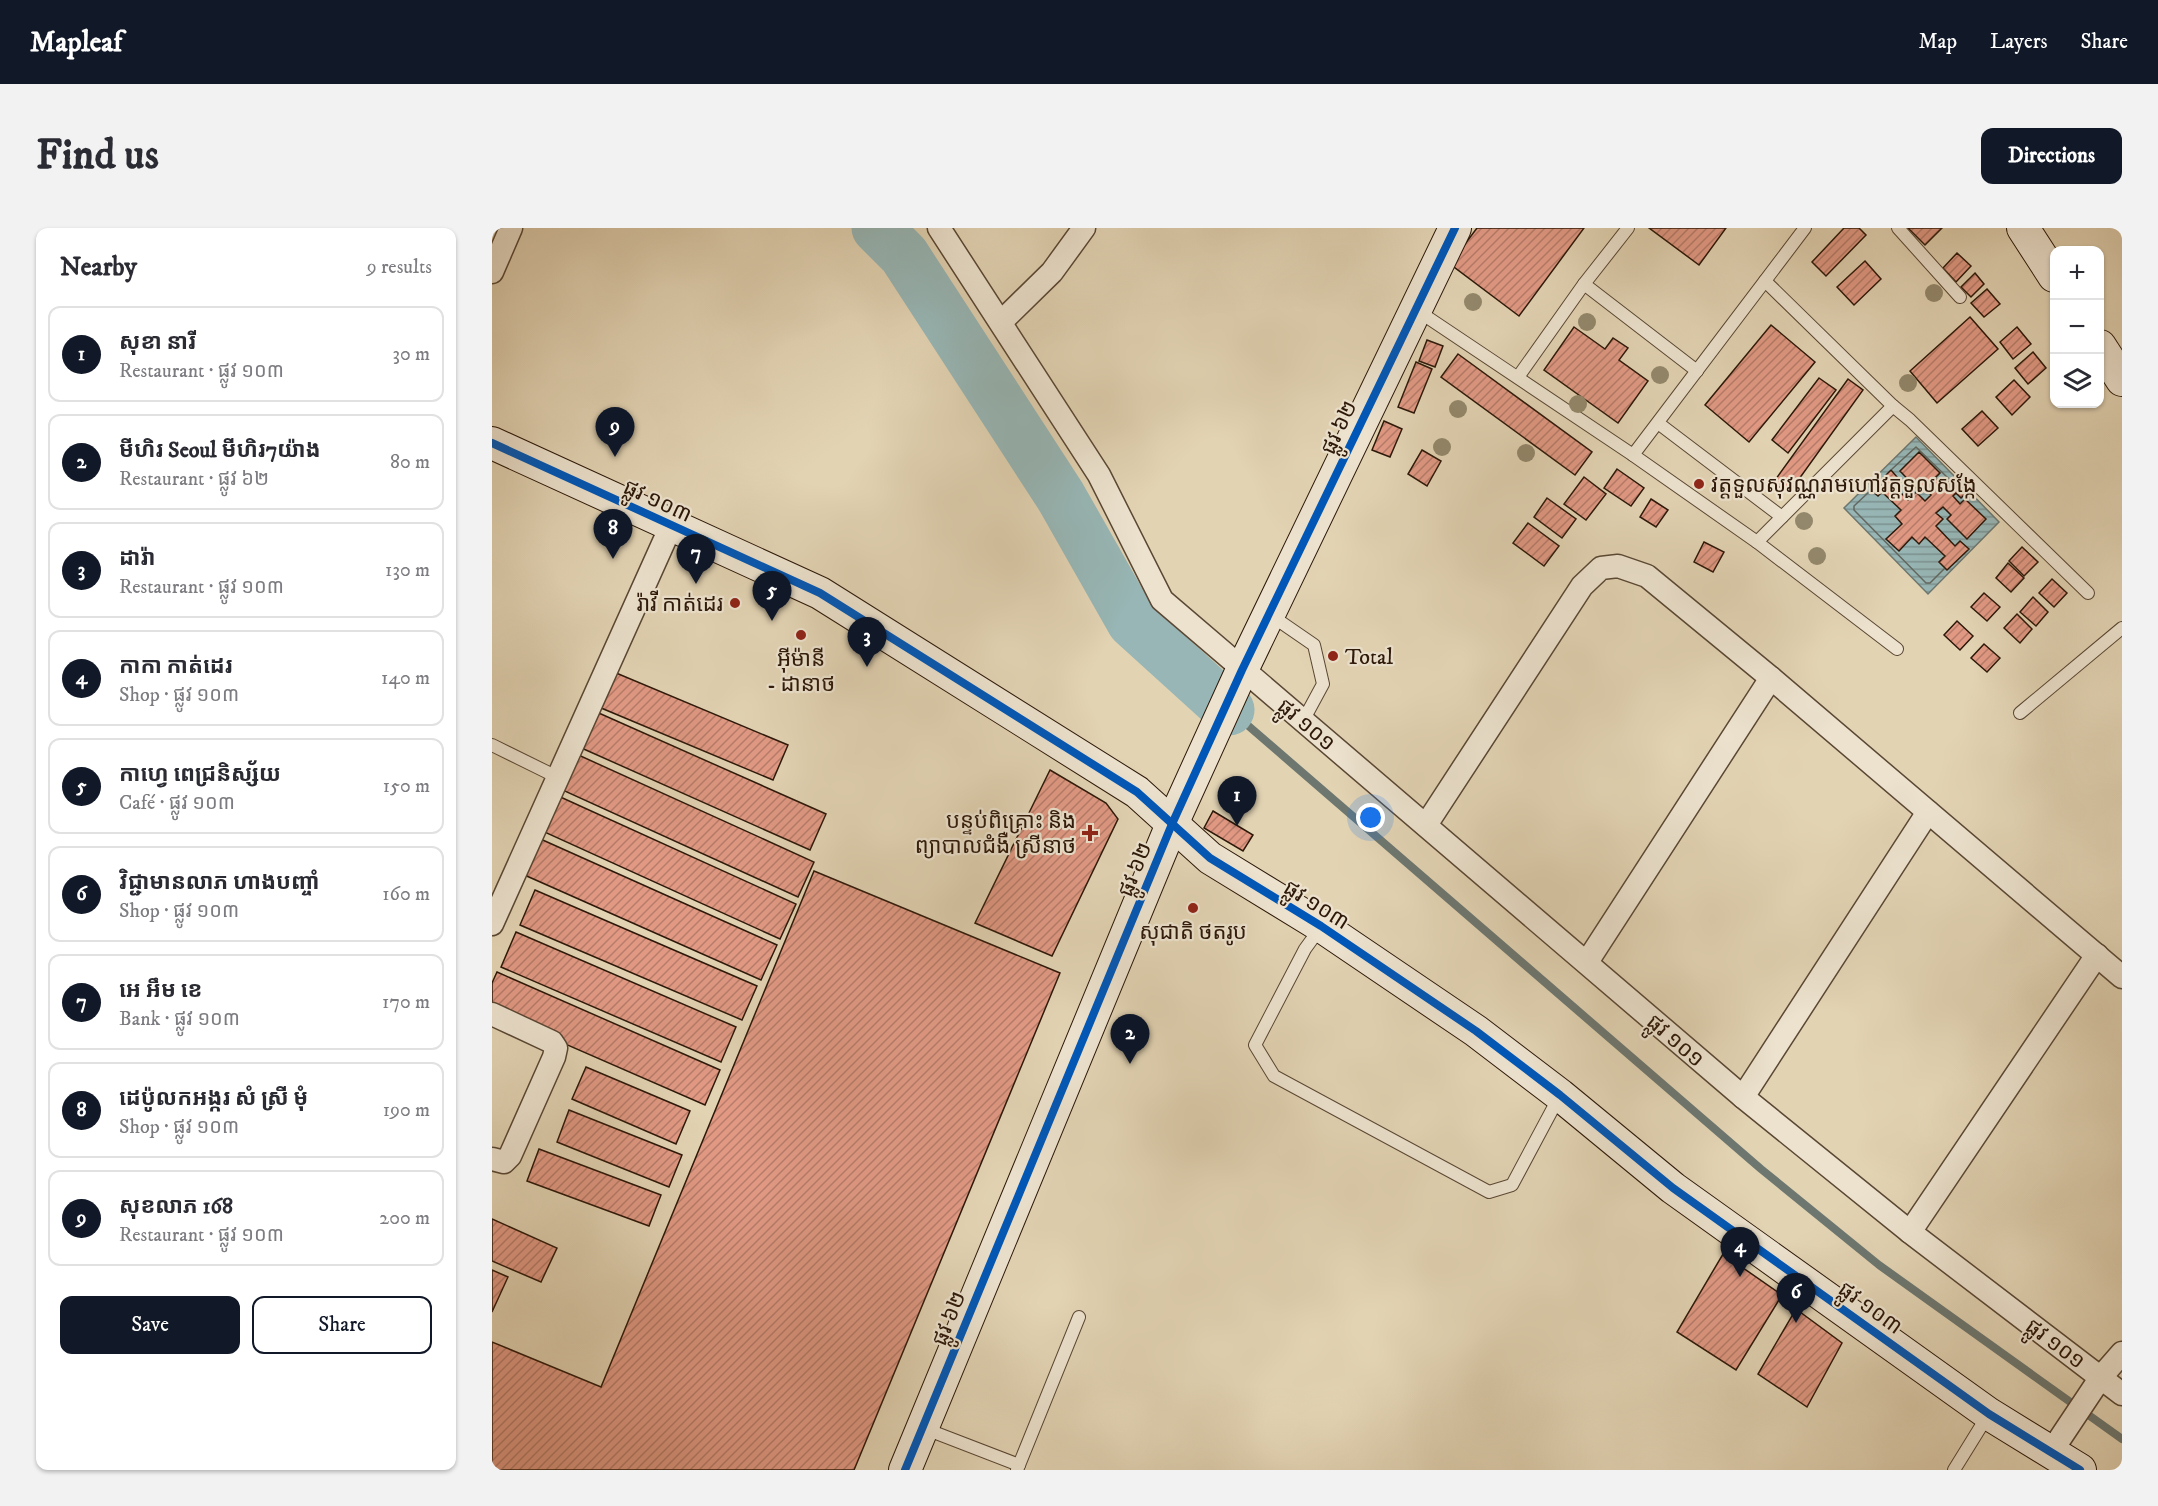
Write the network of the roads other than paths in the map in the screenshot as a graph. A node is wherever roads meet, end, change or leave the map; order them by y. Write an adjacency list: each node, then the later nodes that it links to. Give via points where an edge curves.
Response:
1 (511, 228): 10 (street)
2 (939, 228): 15 (street, ផ្លូវ ១០១)
3 (1084, 228): 15 (street, via 1052,272)
4 (1455, 228): 14 (street, ផ្លូវ ៦២)
5 (1628, 228): 12 (lane)
6 (1805, 228): 11 (lane)
7 (1898, 228): 13 (lane)
8 (2023, 228): 9 (street)
9 (2050, 268)
10 (492, 272)
11 (1766, 280): 17 (lane); 20 (lane)
12 (1584, 284): 17 (lane); 18 (lane)
13 (1960, 297)
14 (1414, 309): 18 (lane); 28 (street, ផ្លូវ ៦២)
15 (1001, 322): 32 (street, ផ្លូវ ១០១, via 1099,475 1162,600)
16 (2104, 352): 19 (street)
17 (1697, 371): 21 (lane)
18 (1518, 377): 23 (lane)
19 (2122, 380)
20 (1893, 406): 24 (lane); 27 (lane)
21 (1658, 423): 23 (lane); 24 (lane)
22 (492, 442): 25 (street, ផ្លូវ ១០៣)
23 (1633, 455): 26 (lane)
24 (1782, 517): 26 (lane)
25 (671, 526): 36 (street); 38 (street, ផ្លូវ ១០៣, via 820,593 1137,792)
26 (1757, 542): 30 (lane)
27 (2088, 593)
28 (1269, 614): 32 (street, ផ្លូវ ៦២); 34 (lane, via 1314,645 1323,684)
29 (2122, 628): 33 (lane)
30 (1897, 649)
31 (1771, 678): 37 (street); 39 (street, via 1647,576 1618,566 1601,568 1582,586); 43 (street)
32 (1238, 681): 34 (street, ផ្លូវ ១០១); 38 (street, ផ្លូវ ៦២)
33 (2020, 713)
34 (1303, 721): 39 (street, ផ្លូវ ១០១)
35 (492, 745): 36 (lane)
36 (557, 777): 40 (street)
37 (1928, 812): 42 (street); 47 (street)
38 (1172, 824): 41 (street, ផ្លូវ ១០៣, via 1210,858); 55 (street, ផ្លូវ ៦២)
39 (1426, 825): 43 (street, ផ្លូវ ១០១)
40 (492, 924)
41 (1321, 926): 46 (street, ផ្លូវ ១០៣, via 1476,1031); 46 (lane, via 1255,1045 1274,1076 1489,1192 1512,1185)
42 (2097, 955): 44 (street); 49 (street)
43 (1587, 962): 47 (street, ផ្លូវ ១០១)
44 (2122, 976)
45 (492, 1014): 48 (street, via 552,1042 556,1048 510,1156 504,1162)
46 (1560, 1095): 54 (street, ផ្លូវ ១០៣, via 1673,1188)
47 (1743, 1097): 49 (street, ផ្លូវ ១០១)
48 (492, 1159)
49 (1911, 1232): 52 (street, ផ្លូវ ១០១)
50 (1078, 1317): 57 (lane)
51 (2122, 1353): 52 (street)
52 (2101, 1377): 53 (street, ផ្លូវ ១០១); 56 (street)
53 (2122, 1394)
54 (1989, 1414): 56 (street, ផ្លូវ ១០៣); 59 (lane)
55 (922, 1428): 57 (lane); 58 (street, ផ្លូវ ៦២)
56 (2051, 1452): 60 (street, ផ្លូវ ១០៣)
57 (1018, 1468)
58 (905, 1470)
59 (1954, 1470)
60 (2080, 1470)

